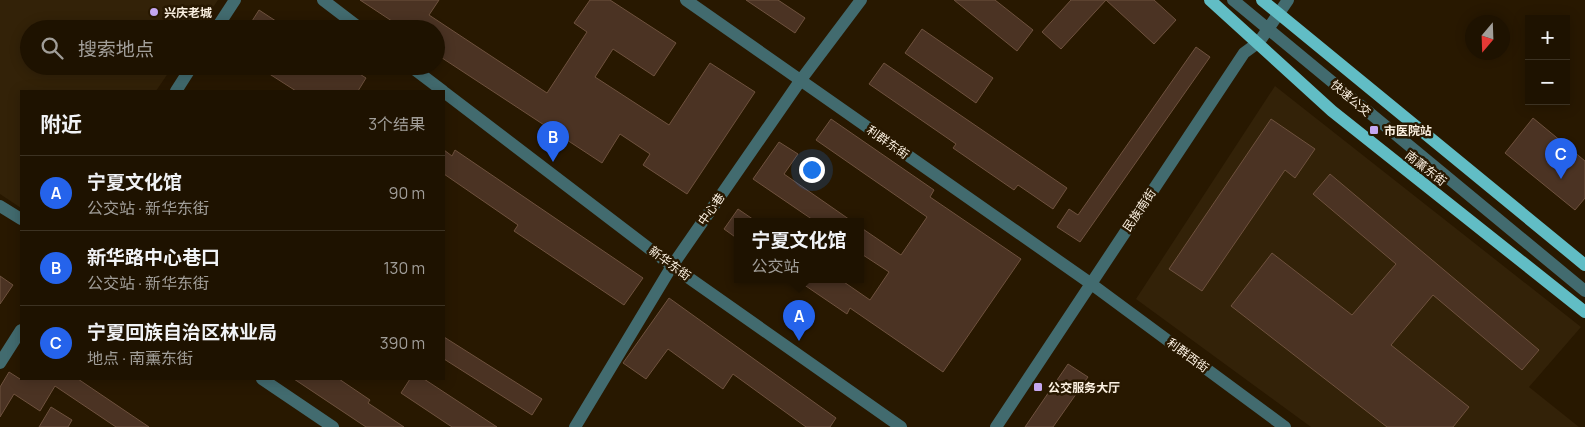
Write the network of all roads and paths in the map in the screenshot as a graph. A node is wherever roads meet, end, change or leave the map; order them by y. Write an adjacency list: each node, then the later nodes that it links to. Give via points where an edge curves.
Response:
1 (235, 0): 10 (street)
2 (323, 0): 11 (street)
3 (686, 0): 16 (street, 利群东街)
4 (861, 0): 16 (street, 中心巷)
5 (1210, 0): 13 (main road, 南薰东街)
6 (1234, 0): 12 (street, 快速公交)
7 (1262, 0): 9 (main road, 南薰东街)
8 (1288, 0): 9 (street, 民族南街)
9 (1279, 14): 12 (street, 民族南街); 22 (main road, 南薰东街)
10 (222, 20)
11 (349, 20)
12 (1268, 29): 13 (street, 民族南街); 25 (street, 快速公交)
13 (1259, 42): 24 (street, 民族南街, via 1244,53); 26 (main road, 南薰东街, via 1332,111)
14 (186, 75): 17 (street)
15 (421, 75): 18 (street, 新华东街)
16 (800, 81): 23 (street, 中心巷); 24 (street, 利群东街)
17 (177, 90)
18 (440, 90)
19 (445, 94): 23 (street, 新华东街)
20 (0, 206): 21 (street)
21 (20, 218)
22 (1585, 265)
23 (672, 266): 32 (street, 中心巷); 33 (street, 新华东街)
24 (1090, 283): 34 (street, 民族南街); 35 (street, 利群西街)
25 (1585, 291)
26 (1585, 312)
27 (20, 332): 28 (street)
28 (0, 363)
29 (263, 380): 30 (street)
30 (319, 423): 31 (street)
31 (333, 427)
32 (575, 427)
33 (901, 427)
34 (996, 427)
35 (1285, 427)

